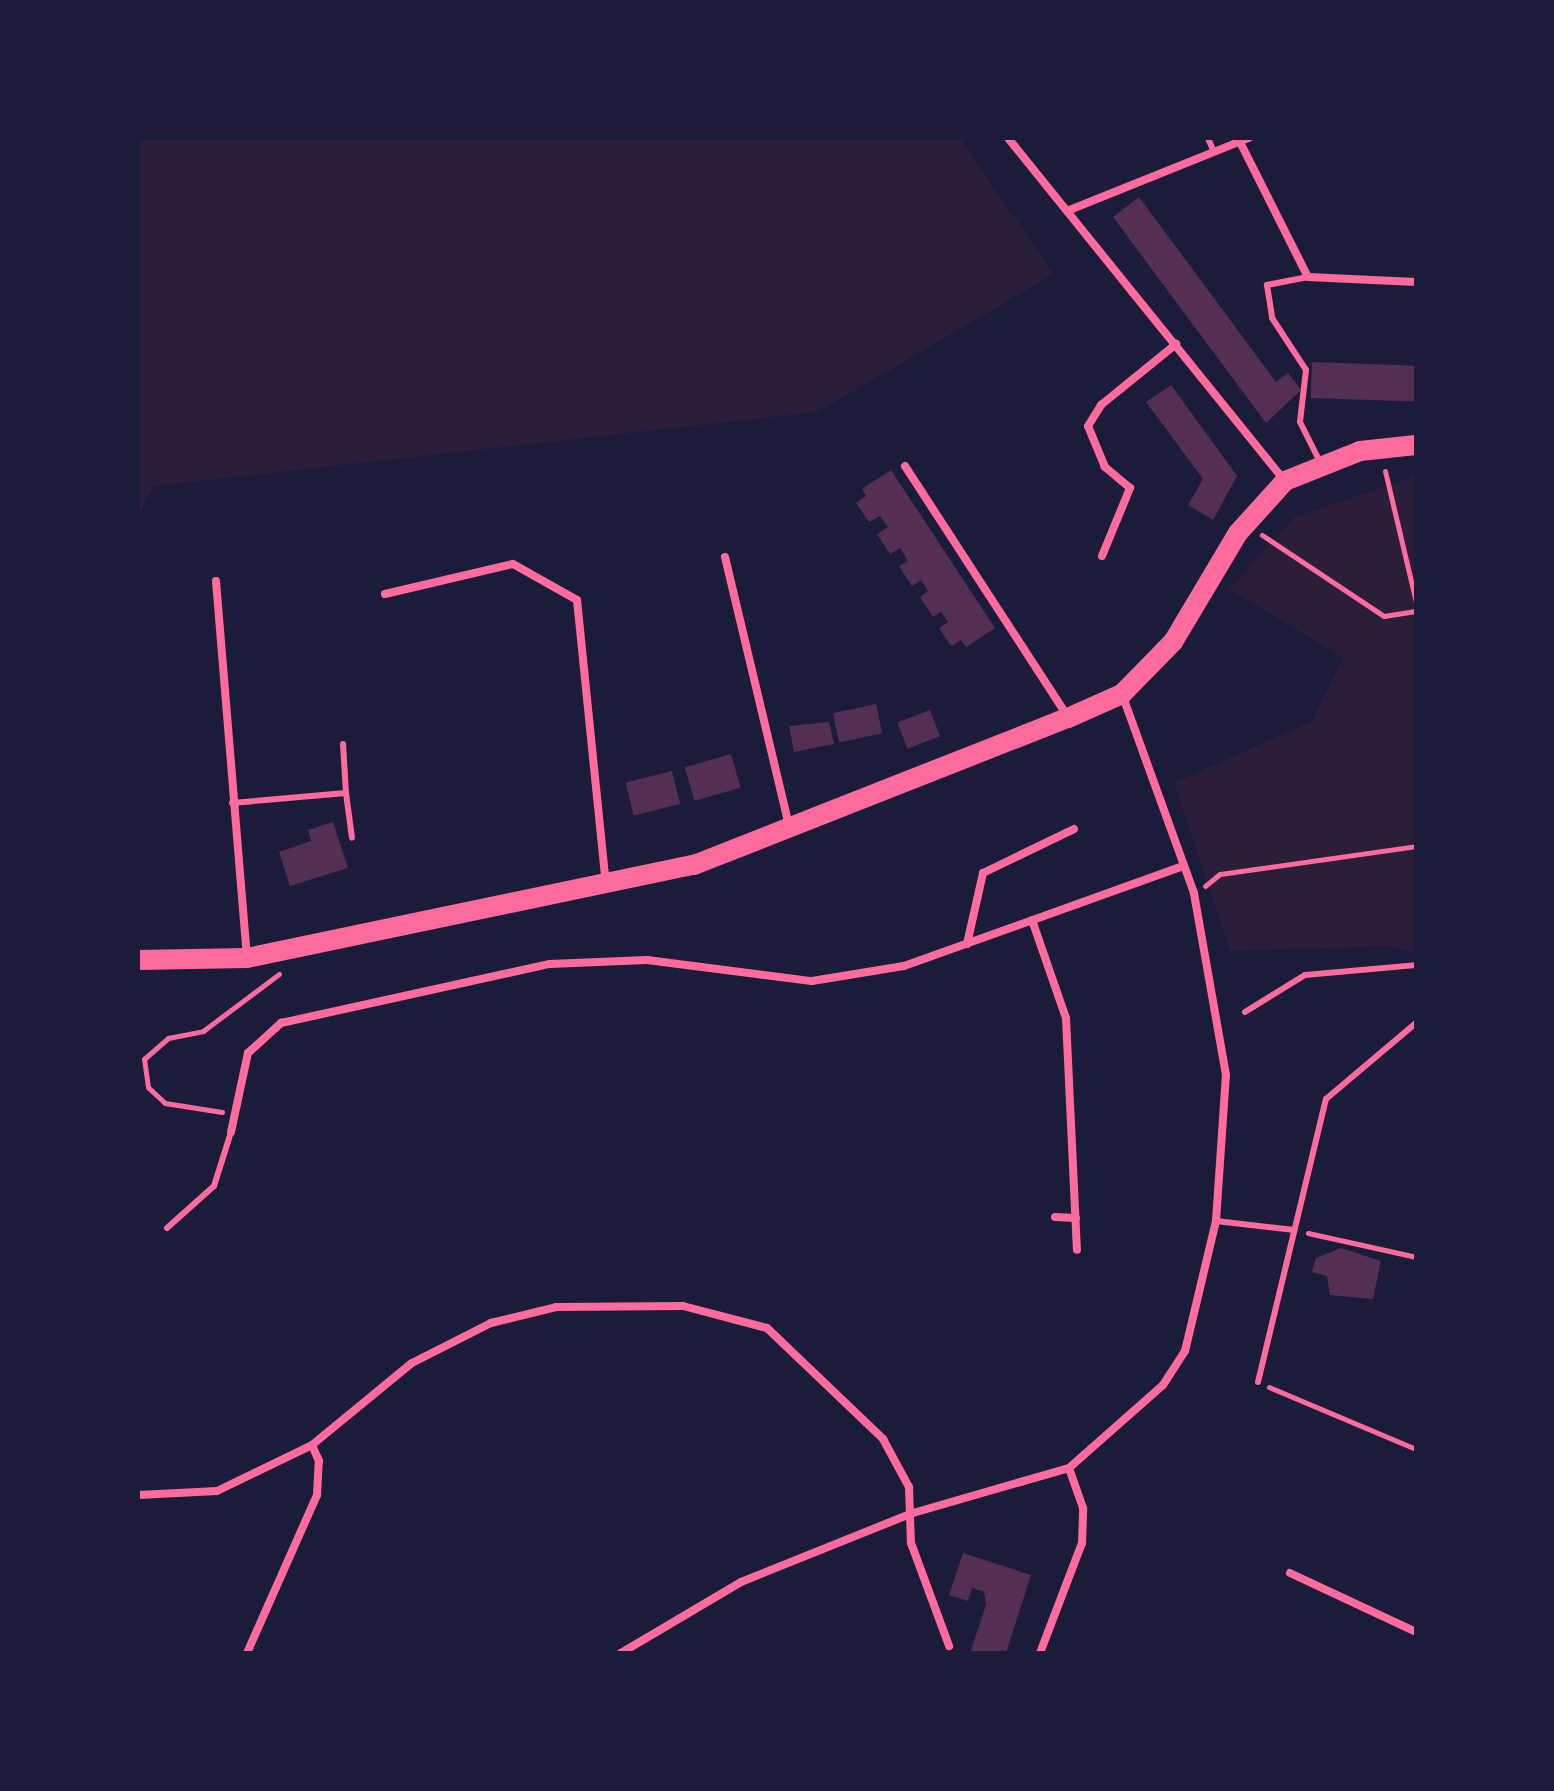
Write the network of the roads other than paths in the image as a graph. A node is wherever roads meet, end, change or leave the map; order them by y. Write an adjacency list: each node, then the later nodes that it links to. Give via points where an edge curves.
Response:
1 (1008, 138): 6 (street)
2 (1208, 138): 5 (lane)
3 (1249, 138): 4 (street)
4 (1240, 142): 5 (street); 7 (street)
5 (1214, 152): 6 (street)
6 (1067, 211): 9 (street)
7 (1308, 277): 8 (street); 11 (lane, via 1267,285 1272,318 1306,370 1300,422)
8 (1416, 282)
9 (1176, 344): 13 (street); 14 (street, via 1101,405 1088,426 1105,467 1130,488)
10 (1416, 445): 11 (main road, via 1382,447)
11 (1321, 465): 13 (main road)
12 (905, 466): 19 (street)
13 (1285, 481): 18 (main road, via 1247,520 1173,642)
14 (1102, 556)
15 (725, 557): 23 (street)
16 (216, 581): 22 (street)
17 (385, 594): 27 (street, via 513,564 577,600)
18 (1122, 694): 19 (main road); 26 (street)
19 (1068, 718): 23 (main road)
20 (343, 744): 21 (lane)
21 (346, 793): 22 (lane); 25 (lane)
22 (232, 803): 30 (street)
23 (791, 829): 27 (main road, via 694,865)
24 (1074, 829): 29 (street, via 983,873)
25 (352, 838)
26 (1184, 866): 28 (street); 38 (street, via 1194,893 1226,1075)
27 (606, 885): 30 (main road)
28 (1032, 920): 29 (street); 37 (street, via 1066,1018)
29 (967, 944): 35 (street, via 904,966 812,981 647,960 550,964 372,999 281,1023 248,1053)
30 (247, 958): 31 (main road)
31 (138, 960)
32 (1416, 965): 33 (lane, via 1305,975)
33 (1245, 1012)
34 (1416, 1023): 40 (lane, via 1326,1099)
35 (231, 1132): 39 (lane, via 214,1186)
36 (1055, 1217): 37 (street)
37 (1076, 1218): 41 (street)
38 (1216, 1221): 40 (lane); 44 (street, via 1185,1351 1163,1385)
39 (167, 1228)
40 (1294, 1230): 42 (lane)
41 (1077, 1250)
42 (1258, 1382)
43 (312, 1445): 45 (street, via 217,1491); 46 (street, via 412,1363 491,1323 556,1307 683,1306 767,1328 798,1351 883,1439); 50 (street, via 319,1461 317,1495)
44 (1069, 1468): 46 (street); 52 (street, via 1083,1508 1082,1543)
45 (138, 1495)
46 (913, 1513): 49 (street, via 911,1543); 51 (street, via 741,1582)
47 (1290, 1573): 48 (street)
48 (1416, 1632)
49 (949, 1646)
50 (247, 1653)
51 (621, 1653)
52 (1040, 1653)

